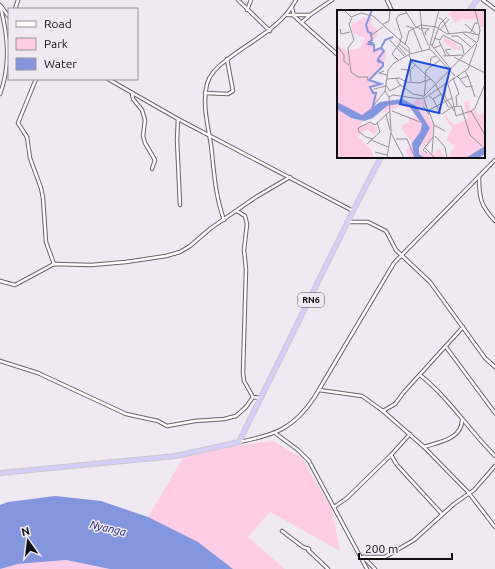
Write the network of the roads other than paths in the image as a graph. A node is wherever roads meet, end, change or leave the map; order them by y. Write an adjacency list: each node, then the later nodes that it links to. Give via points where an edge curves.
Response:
1 (238, 0): 11 (street)
2 (251, 0): 11 (street)
3 (296, 0): 9 (street)
4 (332, 0): 16 (street)
5 (387, 0): 12 (street)
6 (477, 0): 13 (highway)
7 (483, 0): 10 (street)
8 (0, 5): 14 (street); 26 (street, via 6,31 7,66)
9 (292, 8): 15 (street); 17 (street)
10 (495, 9)
11 (247, 10): 19 (street)
12 (392, 10)
13 (470, 10)
14 (8, 15)
15 (287, 15): 17 (street); 19 (street)
16 (310, 15): 17 (street); 18 (street)
17 (294, 16): 18 (street)
18 (302, 22): 20 (street)
19 (270, 31): 21 (street)
20 (337, 54)
21 (227, 59): 25 (street, via 210,77); 25 (street, via 233,91 228,94)
22 (36, 80): 41 (street, via 18,123 27,137 30,158 44,198 46,242)
23 (110, 80): 24 (street)
24 (132, 92): 27 (street); 31 (street, via 133,99 142,110 144,140 155,160)
25 (205, 93): 28 (street)
26 (0, 94)
27 (178, 119): 28 (street); 34 (street)
28 (209, 134): 33 (street); 37 (street, via 216,193)
29 (380, 158): 36 (highway, RN6)
30 (495, 160): 32 (street)
31 (152, 169)
32 (479, 175): 38 (street, via 481,202); 40 (street)
33 (290, 177): 35 (street, via 265,190); 36 (street)
34 (180, 205)
35 (237, 211): 37 (street); 49 (street, via 247,220 244,250 246,269 243,373)
36 (353, 211): 39 (highway, RN6)
37 (224, 220): 41 (street, via 190,246 166,256 91,265)
38 (495, 221)
39 (347, 222): 40 (street, via 368,222 386,231); 50 (highway, RN6)
40 (400, 255): 43 (street, via 412,263 430,282); 48 (street)
41 (54, 264): 42 (street, via 14,285)
42 (0, 281)
43 (463, 328): 44 (street); 46 (street, via 485,358)
44 (446, 347): 47 (street); 52 (street)
45 (0, 361): 49 (street, via 38,373 126,414 158,421 167,426 236,416 246,408)
46 (495, 367)
47 (420, 375): 51 (street, via 395,404); 53 (street, via 442,395)
48 (319, 390): 51 (street, via 362,396); 54 (street, via 300,416)
49 (252, 397): 50 (street)
50 (261, 398): 56 (highway, RN6)
51 (383, 411): 55 (street)
52 (495, 413)
53 (462, 420): 57 (street, via 456,435); 59 (street)
54 (275, 433): 56 (street); 63 (street, via 309,461)
55 (410, 434): 57 (street); 58 (street)
56 (239, 442): 61 (highway, via 176,456)
57 (424, 447): 62 (street)
58 (392, 455): 63 (street); 64 (street, via 397,465)
59 (495, 456)
60 (495, 466): 62 (street, via 474,490)
61 (0, 473)
62 (468, 492): 64 (street); 65 (street)
63 (334, 507): 67 (street)
64 (442, 514): 68 (street, via 414,540 392,554 385,557)
65 (495, 527)
66 (282, 531): 69 (street, via 309,549)
67 (358, 553): 68 (street); 70 (street)
68 (363, 557): 71 (street)
69 (328, 569)
70 (367, 569)
71 (375, 569)

